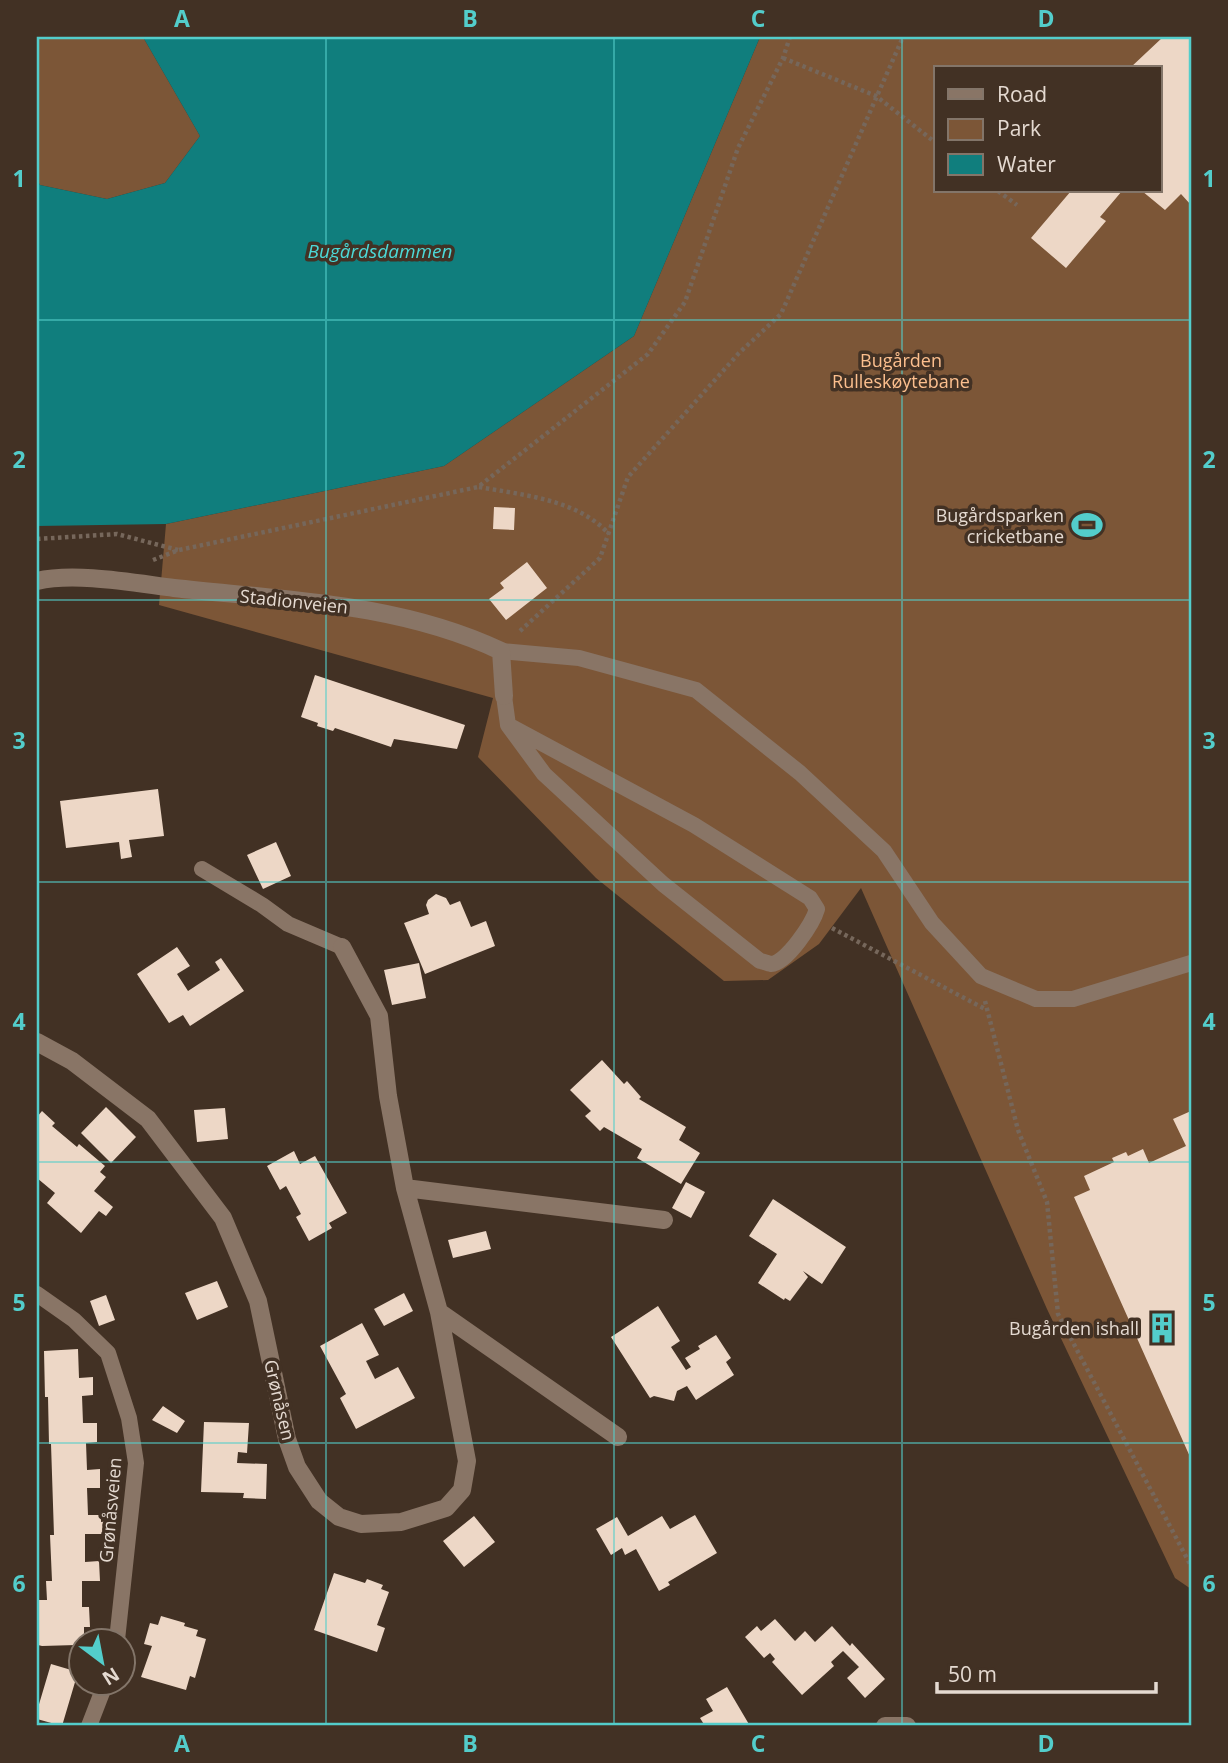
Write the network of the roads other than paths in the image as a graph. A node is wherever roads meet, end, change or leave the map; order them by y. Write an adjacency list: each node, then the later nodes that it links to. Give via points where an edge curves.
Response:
1 (37, 581): 2 (street, Stadionveien, via 103,580 367,609 467,635)
2 (501, 651): 3 (street); 7 (lane, via 579,658 696,690 800,773 884,851 932,923 981,976 1036,999 1073,999)
3 (504, 696): 4 (lane)
4 (508, 725): 4 (lane, via 694,825 810,898 817,909 814,919 784,959 771,964 760,961 663,884 544,774)
5 (202, 869): 6 (lane, via 288,924)
6 (342, 947): 9 (street, Grønåsen, via 379,1016)
7 (1191, 963)
8 (37, 1042): 12 (street, Grønåsen, via 72,1061 148,1119 223,1218 258,1301 297,1466 319,1501 339,1517 361,1524 401,1522 446,1508 462,1490 467,1461)
9 (405, 1188): 10 (street); 12 (street, Grønåsen)
10 (663, 1220)
11 (37, 1294): 14 (lane, Grønåsveien, via 74,1320 108,1353 129,1418 136,1463)
12 (439, 1312): 13 (street)
13 (618, 1437)
14 (119, 1626)
15 (101, 1696): 16 (lane)
16 (89, 1726)
17 (885, 1726): 18 (street)
18 (907, 1726)

